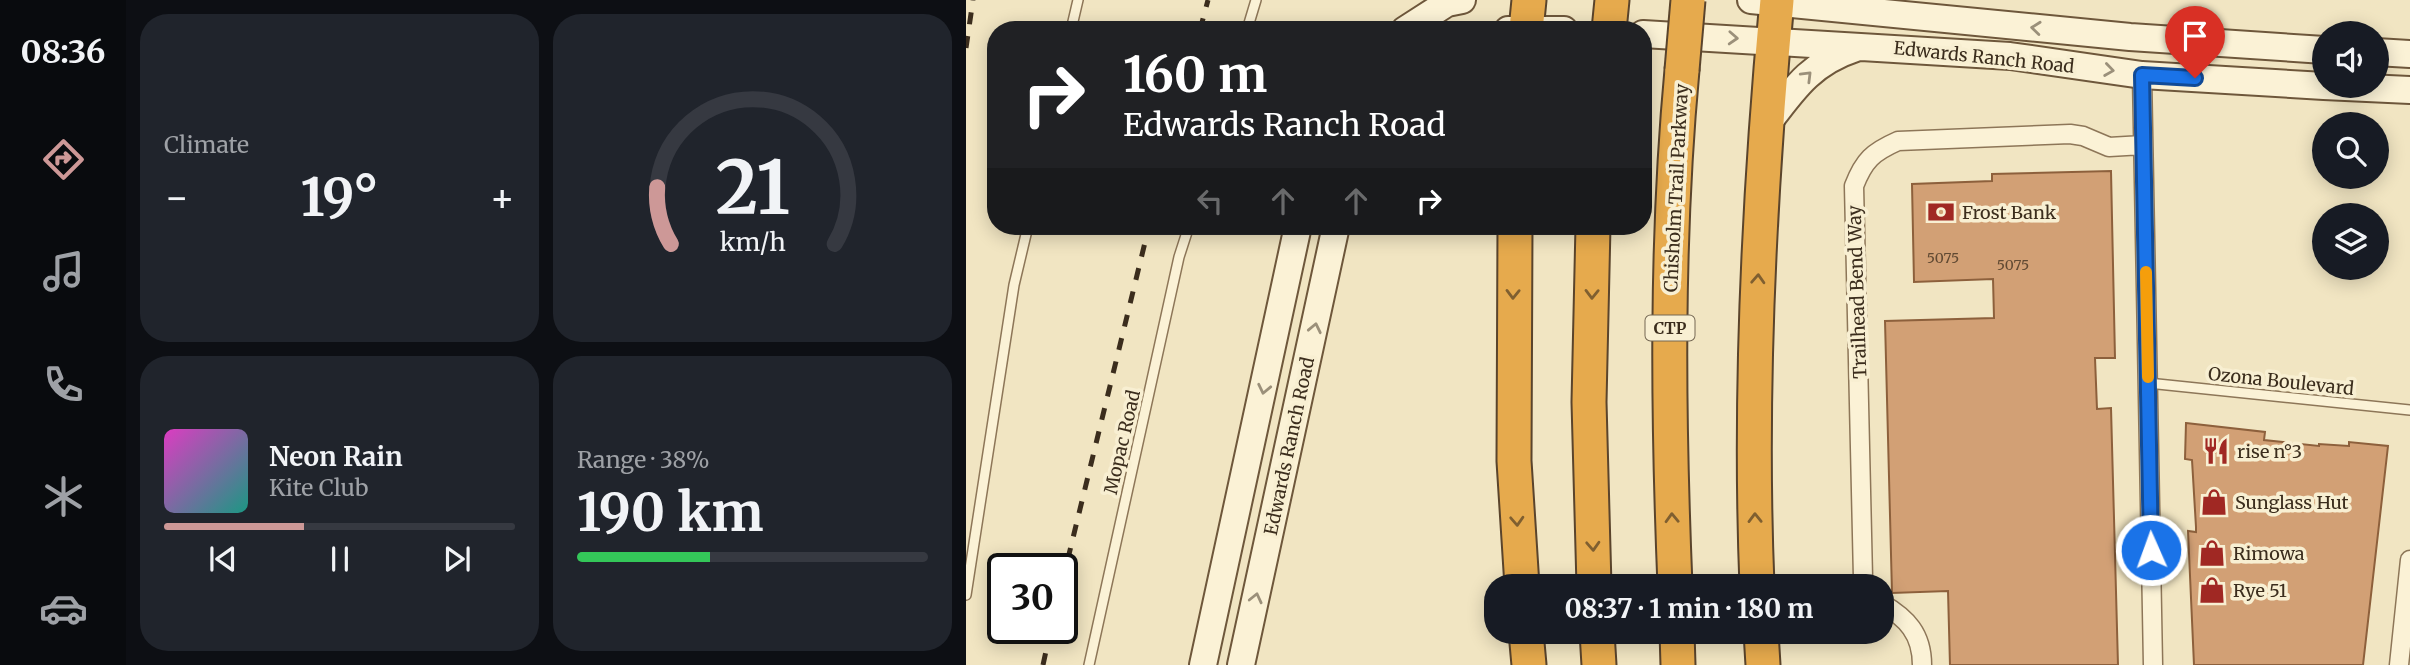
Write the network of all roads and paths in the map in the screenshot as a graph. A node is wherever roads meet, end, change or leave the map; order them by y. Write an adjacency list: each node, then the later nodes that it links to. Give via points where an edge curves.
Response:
1 (1078, 0): 7 (lane)
2 (1256, 0): 8 (lane)
3 (1462, 0): 9 (street, via 1447,3)
4 (1612, 0): 10 (highway)
5 (1688, 0): 37 (highway, Chisholm Trail Parkway / CTP, one-way to 5, bridge, via 1671,270 1674,157)
6 (1768, 1): 12 (street, Edwards Ranch Road, one-way to 6); 13 (highway)
7 (1073, 21)
8 (1250, 21)
9 (1419, 21)
10 (1610, 21)
11 (1652, 34): 13 (street, Edwards Ranch Road, one-way to 13)
12 (2130, 37): 14 (street, Edwards Ranch Road); 19 (street, via 2124,46 2115,48 2067,46)
13 (1773, 40): 15 (street, Edwards Ranch Road); 24 (highway)
14 (2246, 45): 16 (street, Edwards Ranch Road); 20 (street, via 2158,54)
15 (1864, 46): 19 (street, Edwards Ranch Road); 24 (street, one-way to 15, via 1812,70)
16 (2312, 49)
17 (2389, 53): 18 (street)
18 (2410, 54)
19 (2010, 56): 20 (street, Edwards Ranch Road, one-way to 20)
20 (2142, 75): 21 (street, Edwards Ranch Road); 25 (street)
21 (2312, 85)
22 (2389, 89): 23 (street, Edwards Ranch Road)
23 (2410, 90)
24 (1765, 127): 38 (highway, one-way to 24, via 1755,348)
25 (2143, 145): 32 (street); 39 (street, Trailhead Bend Way, via 2109,148 2070,134 1899,141 1875,151 1861,168 1854,186)
26 (1026, 235): 40 (lane)
27 (1186, 235): 46 (lane, Mopac Road)
28 (1296, 235): 47 (street, Edwards Ranch Road, one-way to 47)
29 (1334, 235): 48 (street, Edwards Ranch Road, one-way to 29)
30 (1515, 235): 35 (highway, one-way to 35, via 1514,461)
31 (1593, 235): 36 (highway, one-way to 36, via 1589,402)
32 (2148, 383): 33 (lane, Ozona Boulevard); 54 (street)
33 (2410, 410)
34 (2410, 560): 55 (street)
35 (1521, 574)
36 (1594, 574)
37 (1675, 574)
38 (1757, 574)
39 (1863, 574)
40 (966, 595)
41 (1894, 611): 53 (street, via 1911,626)
42 (1527, 644): 49 (highway)
43 (1598, 644): 50 (highway)
44 (1677, 644): 51 (highway)
45 (1761, 644): 52 (highway)
46 (1089, 665)
47 (1203, 665)
48 (1241, 665)
49 (1529, 665)
50 (1599, 665)
51 (1678, 665)
52 (1763, 665)
53 (1922, 665)
54 (2153, 665)
55 (2399, 665)

